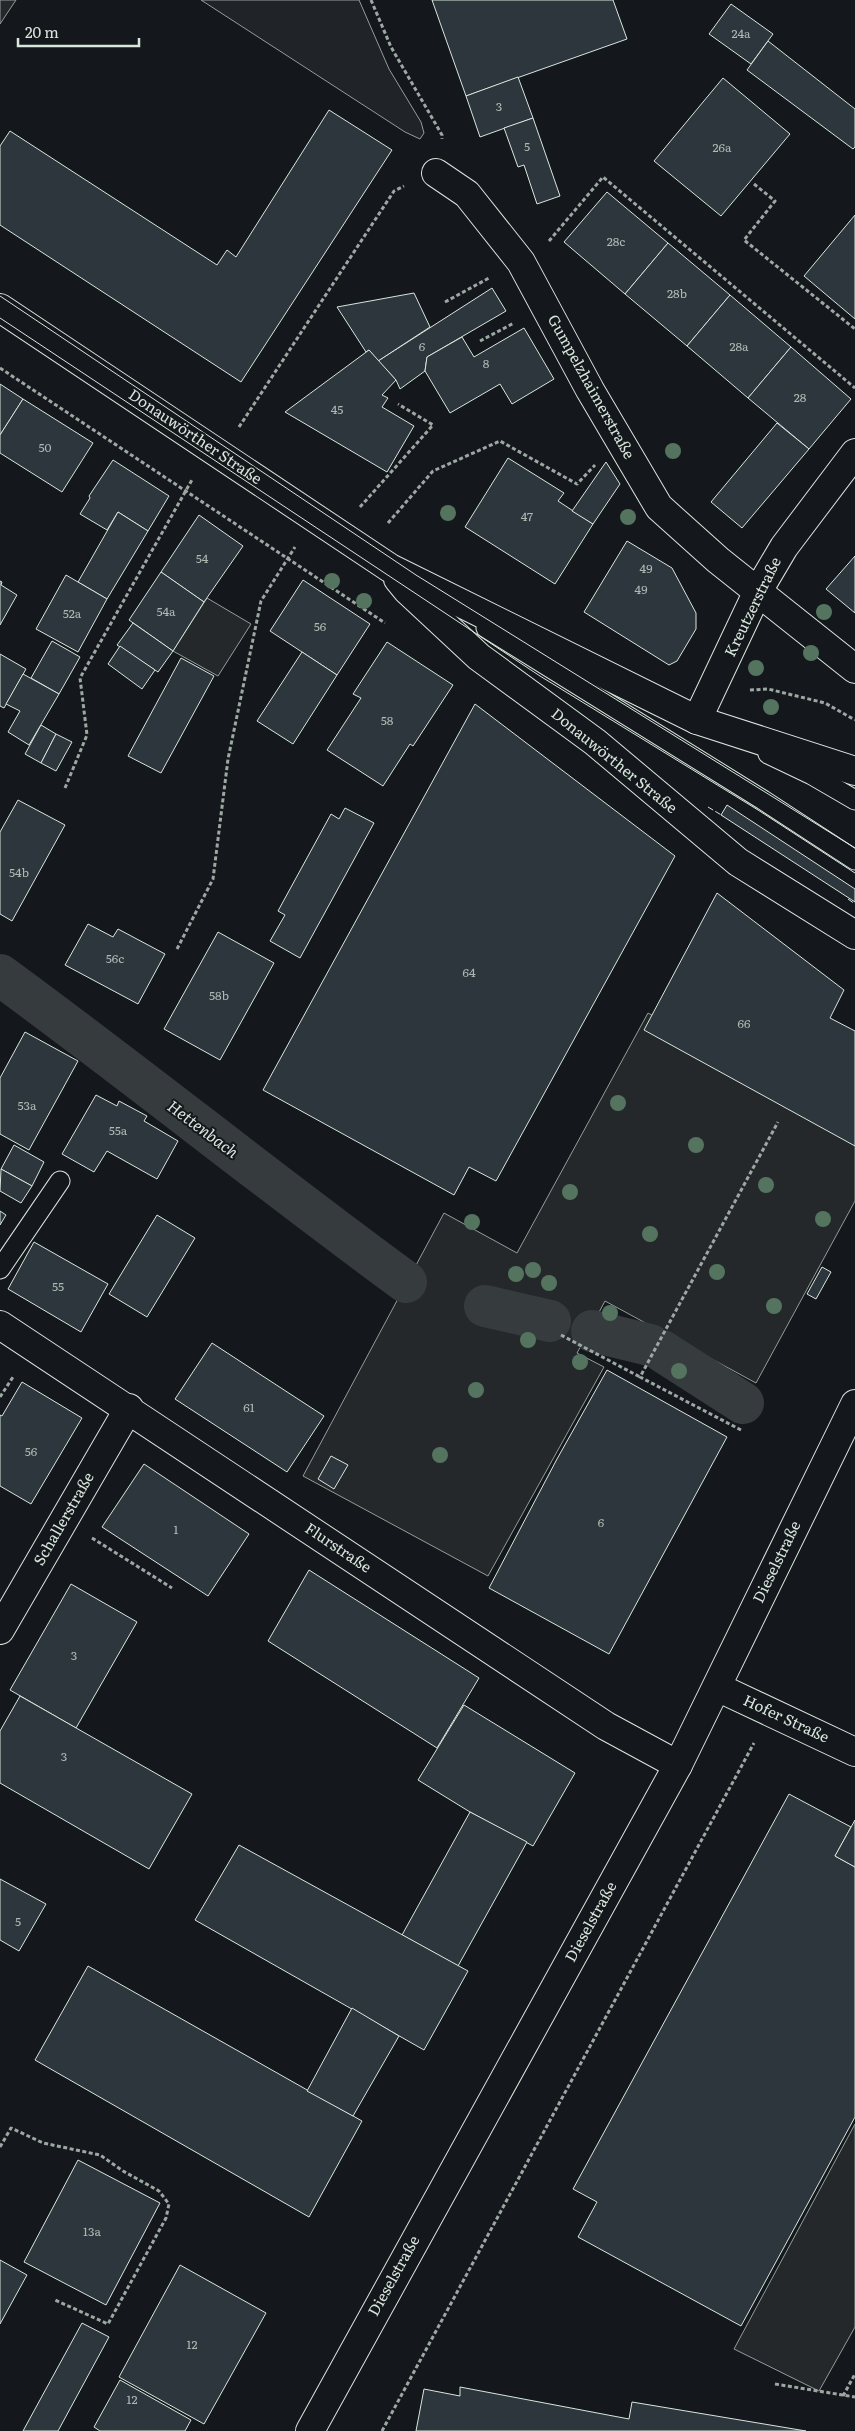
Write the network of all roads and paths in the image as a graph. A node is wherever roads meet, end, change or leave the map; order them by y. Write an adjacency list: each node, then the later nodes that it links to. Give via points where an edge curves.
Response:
1 (371, 0): 2 (path, via 391,47 442,135)
2 (436, 172): 4 (main road, Gumpelzhaimerstraße, via 467,194); 12 (path, via 394,191)
3 (754, 184): 7 (path, via 775,201 744,240)
4 (523, 265): 5 (path); 9 (path, via 603,177); 11 (main road, Gumpelzhaimerstraße)
5 (445, 302)
6 (0, 308): 12 (main road, Donauwörther Straße)
7 (855, 329)
8 (0, 368): 14 (path)
9 (855, 388)
10 (398, 404): 16 (path, via 433,425)
11 (620, 439): 17 (path, via 577,484 500,441 433,472); 20 (main road, Gumpelzhaimerstraße, via 659,507)
12 (216, 452): 14 (path); 15 (main road, Donauwörther Straße)
13 (855, 453): 20 (main road, Kreutzerstraße, via 784,547)
14 (185, 491): 18 (path); 27 (path, via 80,678 87,735)
15 (315, 516): 16 (main road, Donauwörther Straße); 18 (path)
16 (339, 532): 17 (main road, Donauwörther Straße)
17 (365, 550): 19 (main road, Donauwörther Straße)
18 (287, 560): 21 (path); 31 (path, via 261,601 228,759 213,879)
19 (390, 568): 24 (main road, Donauwörther Straße); 29 (lane); 30 (main road, Donauwörther Straße, via 407,590 479,657 595,742 738,862)
20 (758, 591): 22 (main road, Gumpelzhaimerstraße); 23 (main road, Kreutzerstraße)
21 (385, 623)
22 (855, 670)
23 (712, 692): 24 (main road, Kreutzerstraße); 25 (path, via 768,689 825,703)
24 (697, 720): 26 (main road, Donauwörther Straße); 28 (lane, via 812,775)
25 (855, 720)
26 (855, 771)
27 (65, 788)
28 (855, 800)
29 (855, 860)
30 (855, 936)
31 (178, 949)
32 (778, 1122): 37 (path)
33 (60, 1181): 34 (lane)
34 (0, 1269)
35 (0, 1325): 39 (main road, Flurstraße)
36 (561, 1335): 37 (path)
37 (640, 1376): 40 (path)
38 (855, 1405): 44 (main road, Dieselstraße)
39 (129, 1408): 41 (main road, Schallerstraße); 47 (main road, Flurstraße, via 606,1726)
40 (741, 1430)
41 (64, 1520): 42 (path); 43 (main road, Schallerstraße)
42 (172, 1588)
43 (0, 1630)
44 (718, 1687): 45 (main road, Hofer Straße); 47 (main road, Dieselstraße)
45 (768, 1711): 46 (main road, Hofer Straße); 55 (path, via 755,1741)
46 (855, 1752)
47 (678, 1765): 54 (main road, Dieselstraße)
48 (0, 2147): 49 (path, via 11,2128 43,2143 100,2155 159,2190 169,2204 166,2218 108,2324)
49 (55, 2300)
50 (855, 2374): 52 (path)
51 (775, 2384): 52 (path)
52 (843, 2396): 53 (path)
53 (855, 2397)
54 (310, 2431)
55 (382, 2431)

